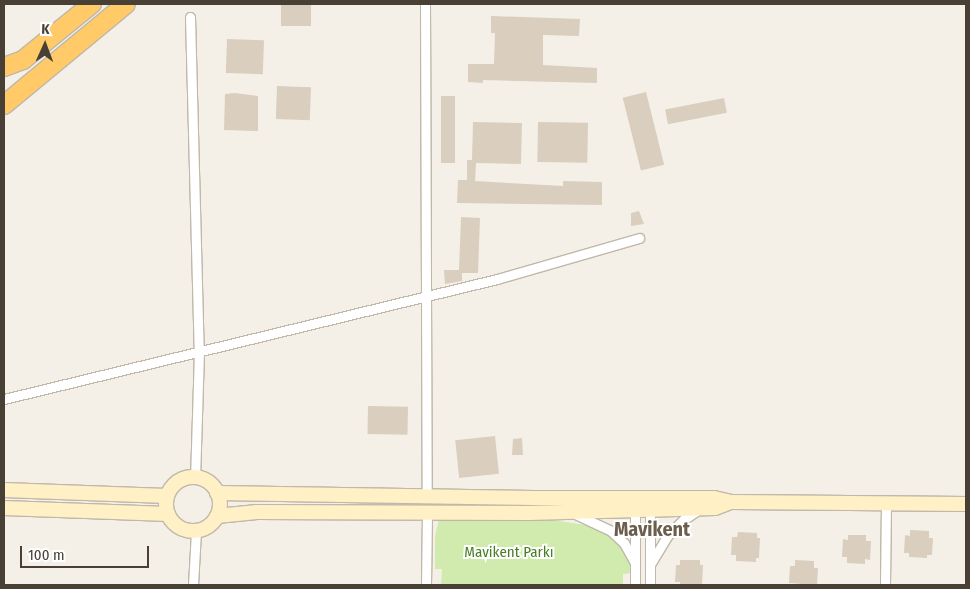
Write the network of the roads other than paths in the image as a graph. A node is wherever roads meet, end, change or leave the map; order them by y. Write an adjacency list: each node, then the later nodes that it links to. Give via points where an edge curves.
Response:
1 (92, 4): 5 (highway, via 23,60)
2 (126, 4): 6 (highway)
3 (425, 4): 8 (street)
4 (190, 17): 9 (street)
5 (4, 67)
6 (4, 105)
7 (640, 238): 8 (street)
8 (426, 296): 9 (street); 15 (street)
9 (199, 352): 10 (street); 11 (street)
10 (4, 399)
11 (195, 477): 13 (main road, via 205,480); 14 (main road, via 179,480)
12 (4, 490): 14 (main road)
13 (218, 493): 15 (main road); 26 (main road)
14 (167, 496): 25 (main road)
15 (427, 497): 18 (main road)
16 (732, 502): 17 (main road); 19 (main road, via 714,498); 22 (main road, via 715,508)
17 (886, 503): 20 (main road); 34 (street)
18 (635, 504): 19 (main road); 23 (main road); 28 (street)
19 (650, 504): 22 (main road); 29 (street)
20 (966, 504)
21 (4, 508): 25 (main road)
22 (701, 508): 29 (street, via 667,536)
23 (568, 512): 24 (main road); 28 (street, via 611,531 624,543)
24 (427, 513): 26 (main road, via 257,512); 31 (street)
25 (168, 514): 27 (main road, via 175,525)
26 (217, 516): 27 (main road, via 209,526)
27 (196, 530): 30 (street)
28 (635, 562): 32 (street)
29 (650, 565): 33 (street)
30 (193, 585)
31 (426, 585)
32 (635, 585)
33 (650, 585)
34 (885, 585)

